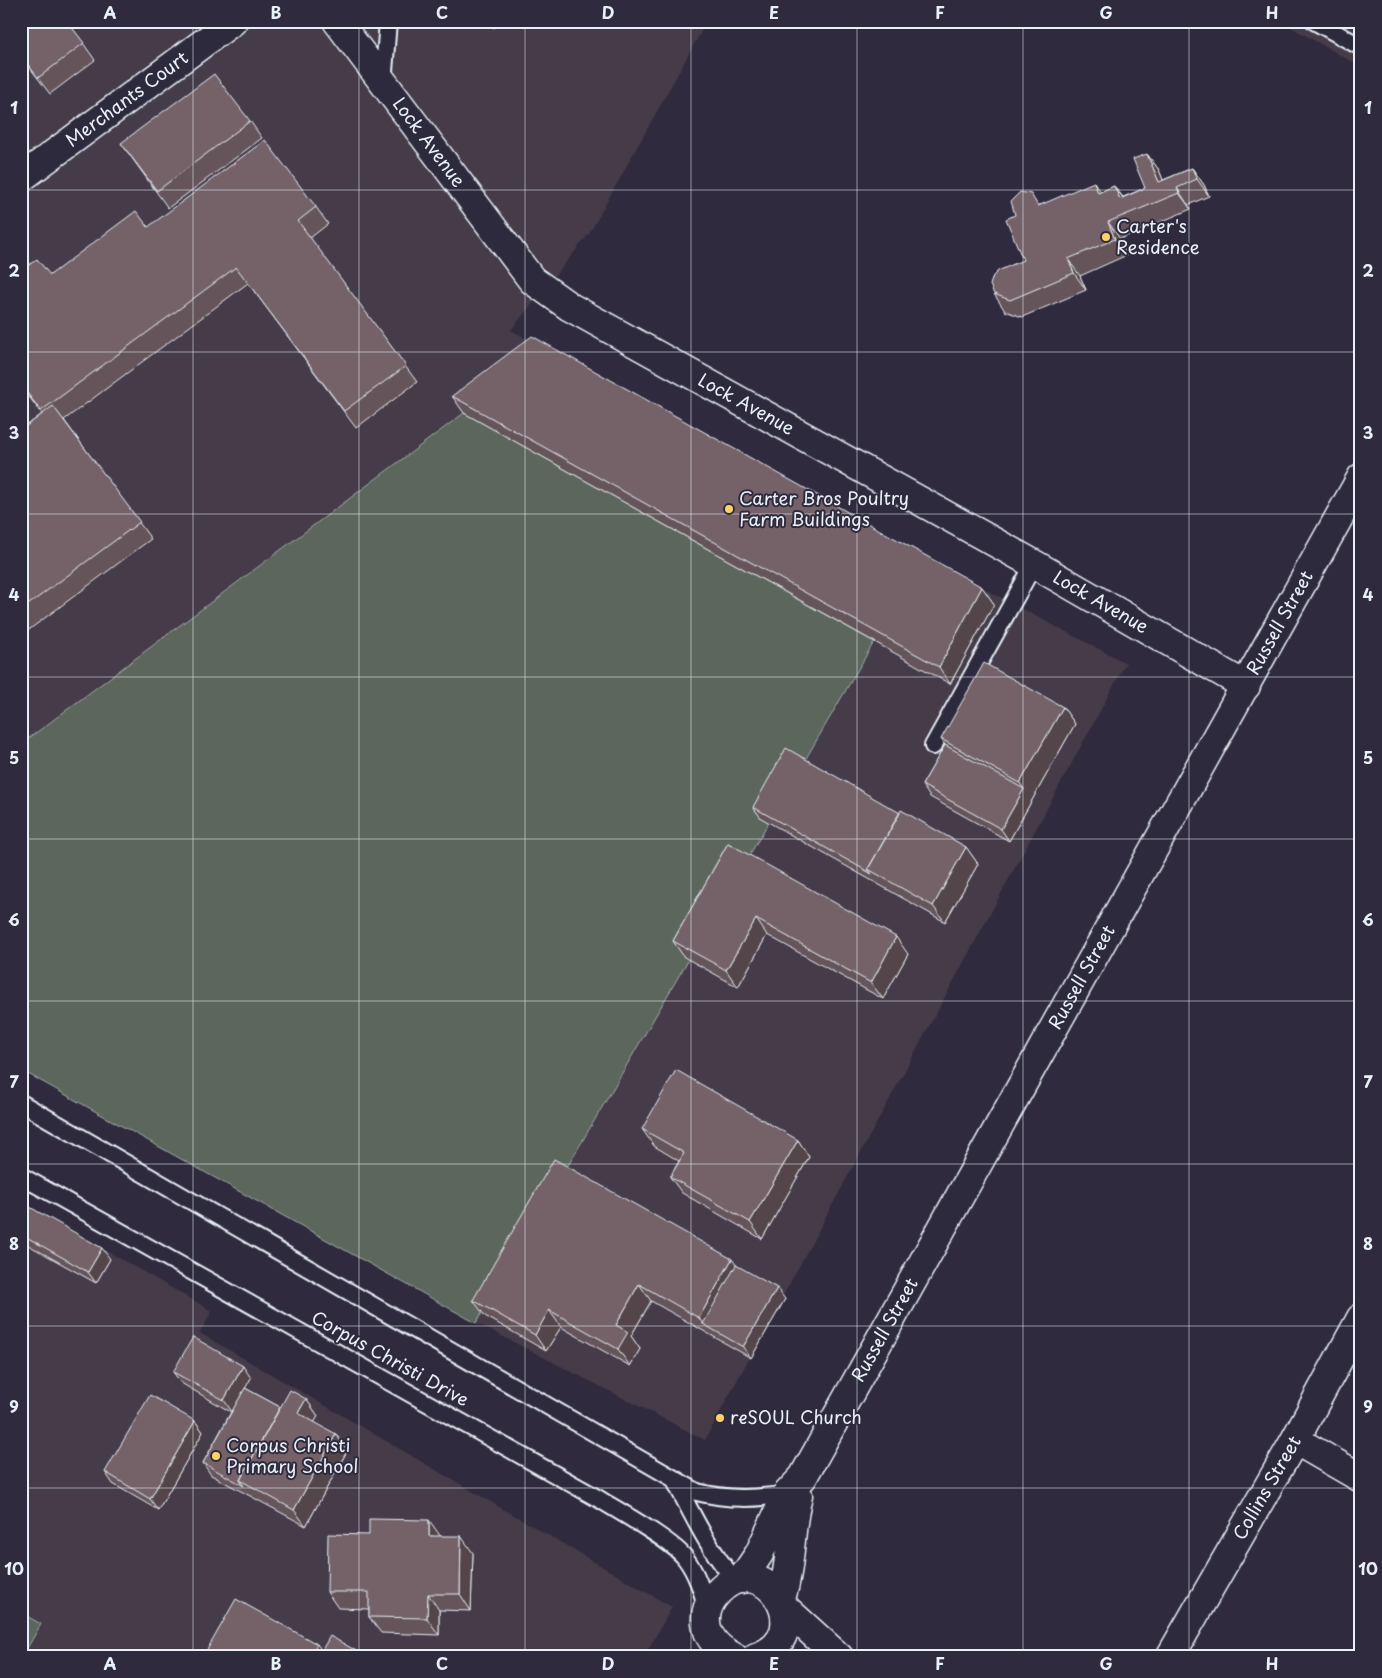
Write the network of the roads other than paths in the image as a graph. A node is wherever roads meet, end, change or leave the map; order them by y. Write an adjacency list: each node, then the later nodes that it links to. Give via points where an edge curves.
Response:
1 (233, 21): 7 (street, Merchants Court)
2 (337, 21): 6 (street, Lock Avenue)
3 (388, 21): 6 (lane)
4 (1314, 21): 5 (lane)
5 (1361, 47)
6 (383, 84): 9 (street, Lock Avenue, via 532,280 570,307)
7 (21, 178)
8 (1361, 478): 10 (street, Russell Street)
9 (1034, 564): 10 (street, Lock Avenue); 11 (lane)
10 (1246, 686): 18 (street, Russell Street)
11 (933, 746)
12 (21, 1103): 17 (lane, Corpus Christi Drive)
13 (21, 1176): 21 (lane, Corpus Christi Drive, via 591,1494 646,1529 685,1558 701,1584)
14 (1361, 1318): 15 (street, Collins Street)
15 (1295, 1440): 16 (street); 26 (street, Collins Street)
16 (1361, 1478)
17 (675, 1481): 18 (lane, Corpus Christi Drive, via 697,1492 720,1498 762,1498); 19 (lane, via 716,1558)
18 (795, 1485): 19 (street, Russell Street, via 759,1554); 20 (street, Russell Street)
19 (738, 1579): 20 (street, via 764,1583 774,1590); 21 (street, via 723,1586 713,1596)
20 (783, 1604): 24 (street, Russell Street, via 784,1632 778,1642); 25 (street)
21 (707, 1616): 22 (street); 23 (street, via 709,1634 715,1644)
22 (700, 1657)
23 (734, 1657)
24 (758, 1657)
25 (839, 1657)
26 (1170, 1657)

